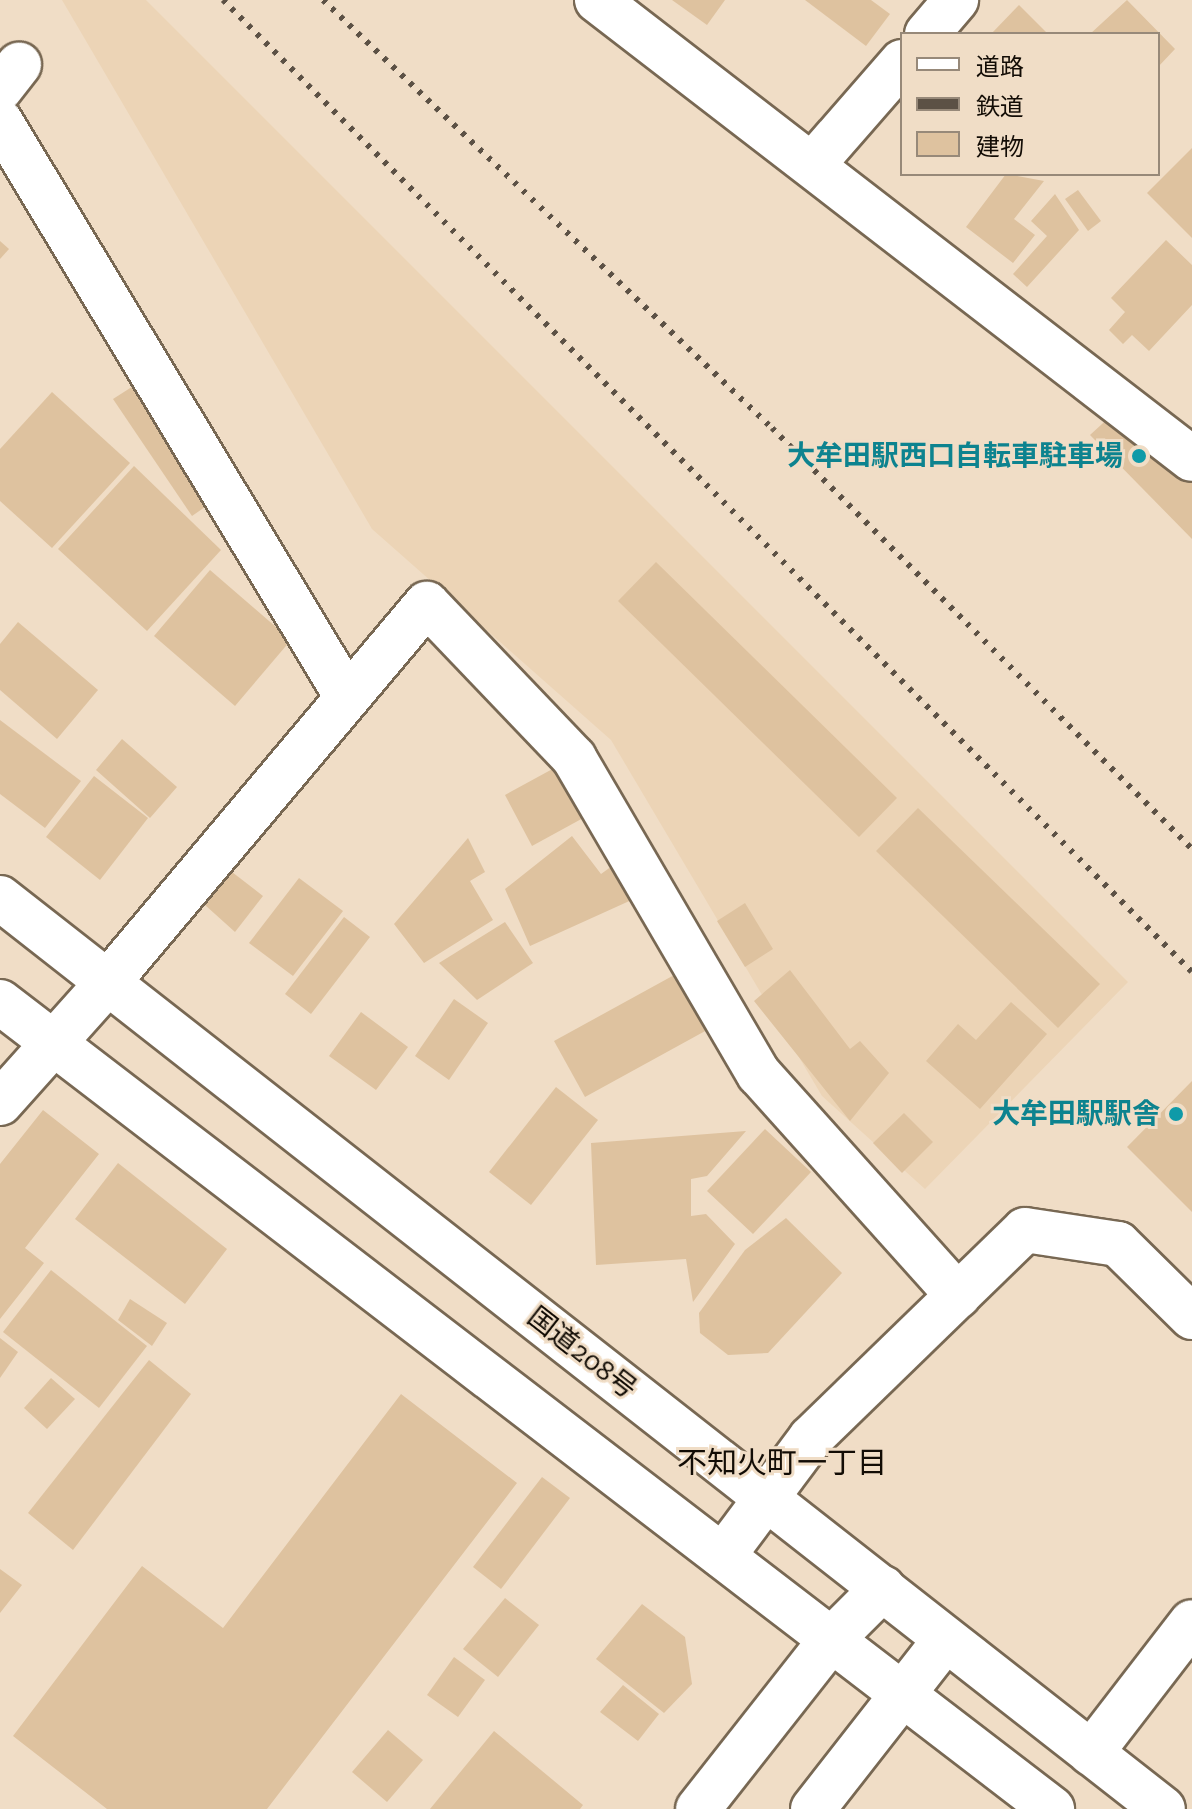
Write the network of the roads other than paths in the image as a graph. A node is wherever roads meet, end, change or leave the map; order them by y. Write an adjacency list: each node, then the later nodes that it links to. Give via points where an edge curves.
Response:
1 (597, 0): 6 (main road)
2 (956, 0): 3 (main road)
3 (929, 32)
4 (900, 64): 6 (main road)
5 (0, 121): 8 (main road)
6 (814, 163): 7 (main road)
7 (1192, 459)
8 (347, 697): 10 (main road); 14 (main road, via 427,604 574,758 759,1074)
9 (0, 898): 10 (main road, 国道208号)
10 (109, 981): 12 (main road); 16 (main road, 国道208号)
11 (0, 1002): 12 (main road)
12 (54, 1042): 13 (main road); 17 (main road)
13 (0, 1103)
14 (958, 1296): 15 (main road, via 1025,1230 1118,1244); 16 (main road, via 811,1438)
15 (1192, 1317)
16 (766, 1497): 17 (main road); 18 (main road, 国道208号)
17 (723, 1556): 20 (main road)
18 (883, 1588): 20 (main road); 21 (main road, 国道208号)
19 (1192, 1622): 23 (main road)
20 (832, 1639): 22 (main road); 24 (main road)
21 (945, 1640): 22 (main road); 23 (main road, 国道208号)
22 (903, 1695): 25 (main road); 26 (main road)
23 (1091, 1753): 27 (main road, 国道208号)
24 (698, 1809)
25 (813, 1809)
26 (1052, 1809)
27 (1163, 1809)

